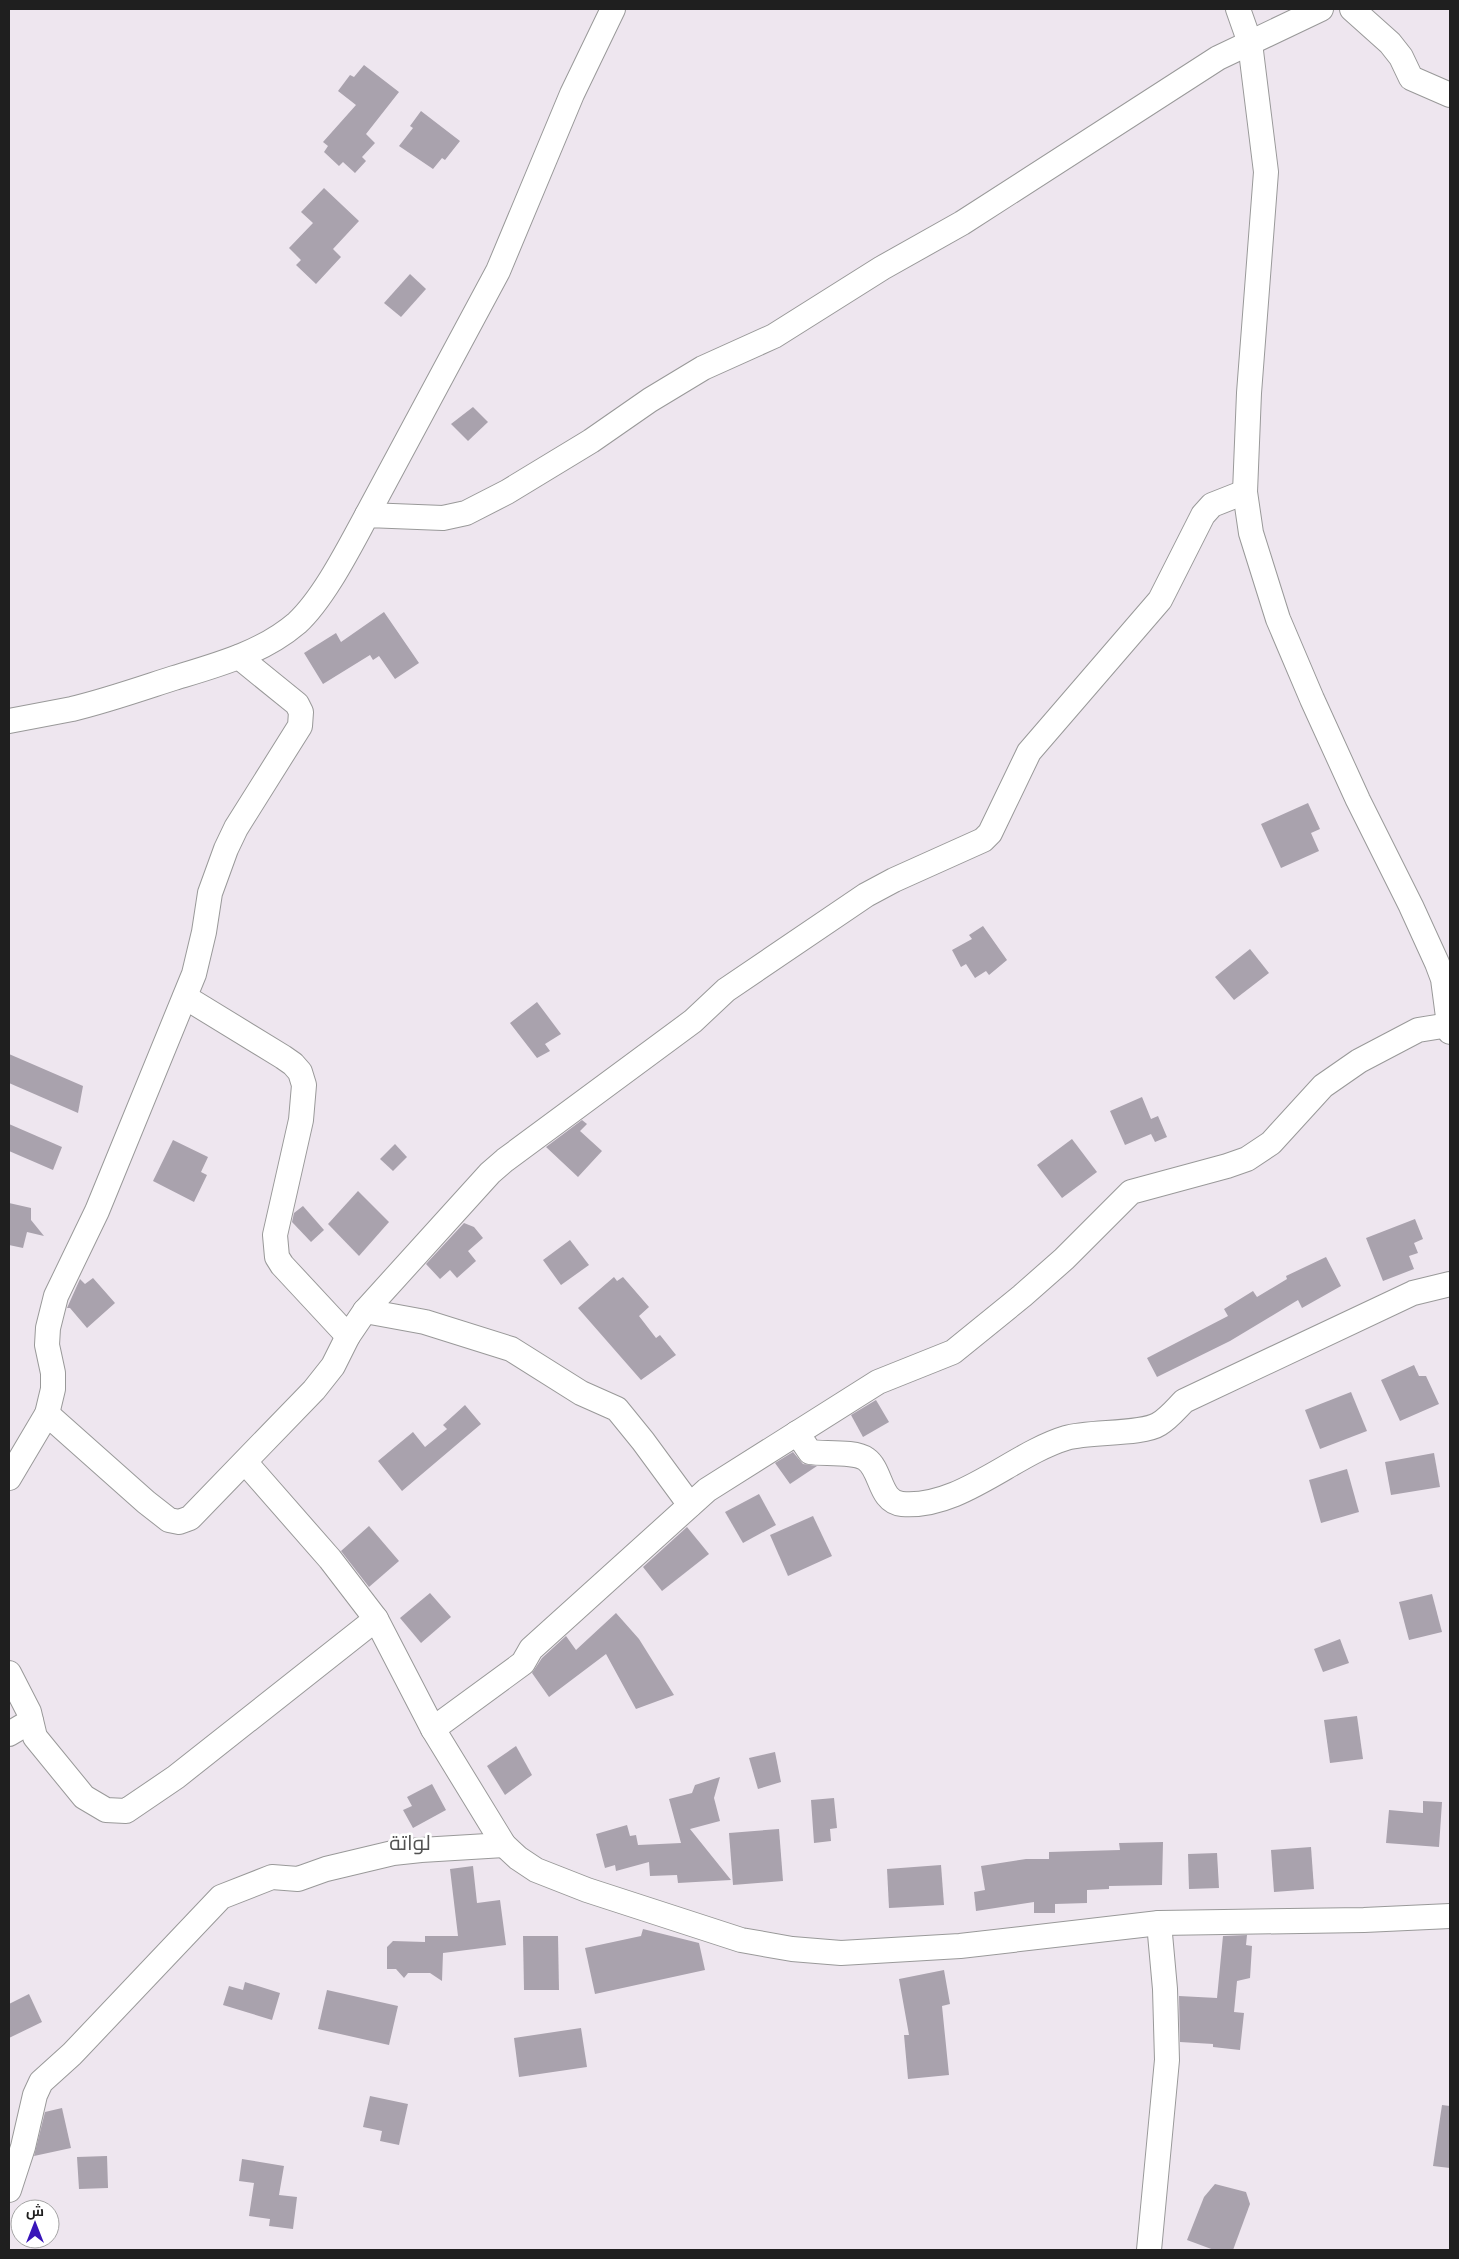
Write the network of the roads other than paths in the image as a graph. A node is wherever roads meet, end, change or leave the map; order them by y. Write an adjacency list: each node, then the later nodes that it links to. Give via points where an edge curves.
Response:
1 (613, 9): 8 (street, via 572,94 498,271)
2 (1238, 9): 5 (street)
3 (1321, 9): 5 (street)
4 (1352, 9): 6 (street, via 1390,43 1411,78)
5 (1250, 43): 7 (street, via 1266,172); 8 (street, via 1218,58 962,223 882,268 774,336 703,368 591,441 466,514 443,518)
6 (1450, 95)
7 (1245, 492): 12 (street, via 1251,533 1278,619 1358,800 1437,963 1443,979); 14 (street, via 1212,505 1203,515 1160,600 1029,752 990,833 983,840 866,895 726,990 693,1021 490,1174)
8 (367, 515): 9 (street, via 346,555 299,621 274,641)
9 (239, 657): 10 (street, via 72,708); 11 (street, via 297,704 301,712 300,726 226,849 210,893 200,953)
10 (9, 721)
11 (185, 997): 15 (street, via 284,1057 300,1072 304,1085 301,1120 277,1221 275,1246 282,1265); 16 (street, via 97,1211 56,1296 48,1328 53,1389)
12 (1450, 1028): 17 (street, via 1418,1030 1359,1061 1323,1086 1270,1143 1247,1159 1131,1192 1050,1272 953,1352 878,1382)
13 (1450, 1284): 17 (street, via 1413,1293 1184,1401 1157,1426 1066,1438 951,1496 930,1502 913,1505 892,1501 866,1459 856,1455 810,1452)
14 (365, 1311): 15 (street); 20 (street, via 425,1322 511,1349 581,1394 617,1409)
15 (348, 1336): 18 (street, via 325,1377)
16 (47, 1414): 18 (street, via 169,1520 179,1522 190,1518); 19 (street)
17 (797, 1433): 20 (street, via 726,1476)
18 (245, 1462): 21 (street, via 330,1559)
19 (9, 1478)
20 (690, 1505): 24 (street, via 531,1649 523,1662)
21 (376, 1619): 23 (street, via 176,1777 126,1811 106,1810 84,1797 38,1742); 24 (street)
22 (9, 1673): 23 (street)
23 (31, 1721): 25 (street)
24 (433, 1729): 26 (street)
25 (9, 1734)
26 (504, 1845): 28 (street, via 536,1870 587,1890 741,1940 792,1949 841,1953 960,1946); 29 (street, via 393,1853 298,1880 272,1877 221,1896 72,2054 41,2082)
27 (1450, 1916): 28 (street)
28 (1159, 1923): 30 (street, via 1167,2060)
29 (9, 2190)
30 (1149, 2250)

